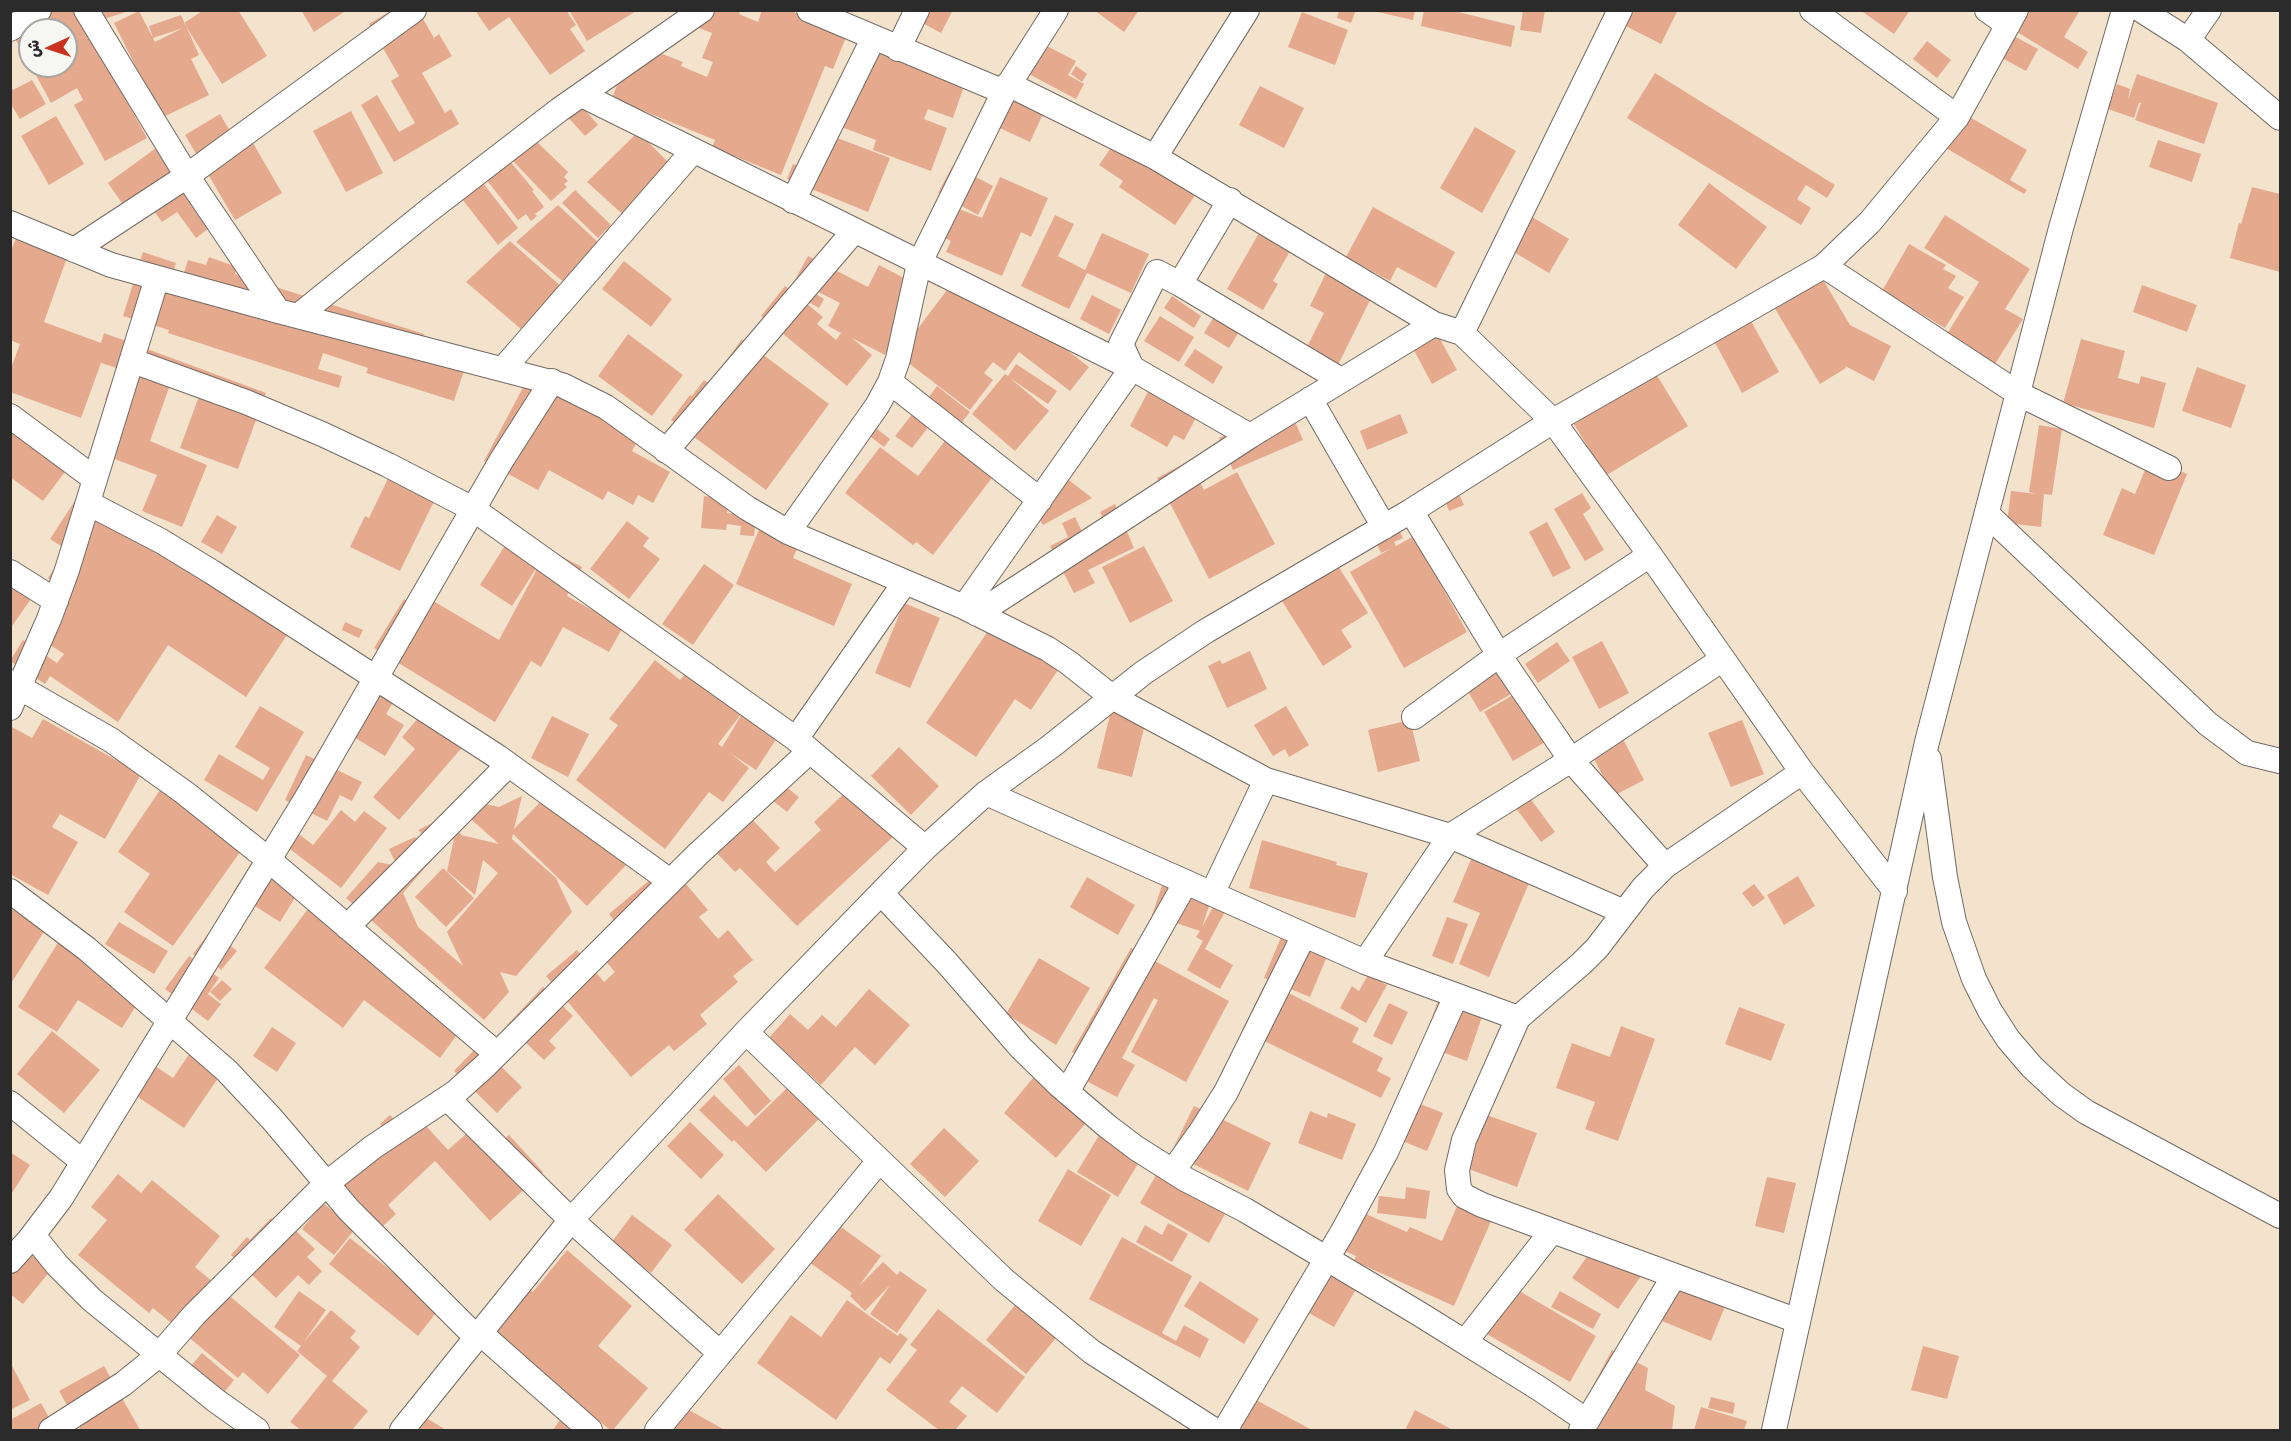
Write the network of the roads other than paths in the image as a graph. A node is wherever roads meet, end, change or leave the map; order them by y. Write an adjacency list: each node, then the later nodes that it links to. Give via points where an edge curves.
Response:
1 (39, 10): 16 (street)
2 (86, 10): 26 (street)
3 (414, 10): 26 (street)
4 (702, 10): 21 (street)
5 (808, 10): 17 (street)
6 (917, 10): 19 (street)
7 (1056, 10): 20 (street)
8 (1247, 10): 25 (street)
9 (1620, 10): 38 (street)
10 (1812, 10): 22 (street)
11 (1987, 10): 15 (street)
12 (2124, 10): 45 (street, via 2061,228)
13 (2141, 10): 18 (street)
14 (2209, 10): 18 (street)
15 (2012, 18): 22 (street)
16 (10, 29)
17 (873, 39): 19 (street); 28 (street)
18 (2188, 40): 23 (street)
19 (898, 49): 20 (street)
20 (1006, 88): 25 (street); 32 (street)
21 (582, 95): 24 (street); 36 (street)
22 (1957, 117): 33 (street, via 1870,222)
23 (2280, 118)
24 (693, 151): 28 (street); 41 (street)
25 (1155, 157): 27 (street)
26 (187, 176): 31 (street); 36 (street)
27 (1230, 200): 35 (street); 37 (street)
28 (793, 201): 30 (street)
29 (10, 223): 31 (street)
30 (854, 231): 32 (street); 50 (street)
31 (74, 250): 34 (street)
32 (920, 264): 40 (street); 44 (street)
33 (1824, 266): 45 (street); 48 (street)
34 (157, 278): 36 (street); 39 (street)
35 (1180, 284): 40 (street, via 1157,272 1121,344); 42 (street)
36 (288, 313): 41 (street)
37 (1434, 324): 38 (street); 42 (street)
38 (1462, 333): 48 (street)
39 (133, 361): 52 (street); 55 (street, via 322,434)
40 (1132, 368): 49 (street); 53 (street)
41 (503, 369): 43 (street)
42 (1341, 380): 46 (street)
43 (552, 381): 50 (street, via 606,407); 55 (street)
44 (890, 382): 53 (street); 59 (street)
45 (2019, 394): 51 (street); 57 (street)
46 (1310, 399): 49 (street); 58 (street)
47 (10, 416): 52 (street)
48 (1553, 421): 56 (street); 60 (street)
49 (1250, 436): 64 (street)
50 (666, 451): 59 (street)
51 (2169, 468)
52 (95, 479): 54 (street)
53 (1040, 500): 64 (street)
54 (88, 503): 63 (street); 67 (street, via 182,553)
55 (472, 509): 67 (street); 72 (street)
56 (1411, 511): 58 (street); 65 (street)
57 (1988, 514): 71 (street); 74 (street, via 2208,724 2247,753)
58 (1384, 527): 69 (street, via 1206,631)
59 (788, 532): 62 (street)
60 (1650, 555): 65 (street); 66 (street)
61 (10, 572): 63 (street)
62 (905, 582): 64 (street); 72 (street)
63 (56, 601): 68 (street)
64 (970, 610): 69 (street, via 1055,654)
65 (1499, 655): 70 (street); 73 (street)
66 (1723, 659): 73 (street); 76 (street)
67 (375, 679): 75 (street); 81 (street)
68 (13, 693): 81 (street, via 111,740)
69 (1112, 697): 77 (street); 78 (street)
70 (1414, 717)
71 (1927, 742): 86 (street); 105 (street, via 1954,922 1974,979 2008,1039 2054,1088 2086,1112)
72 (803, 745): 80 (street); 83 (street)
73 (1571, 760): 79 (street); 82 (street)
74 (2280, 761)
75 (508, 765): 83 (street); 90 (street)
76 (1802, 772): 82 (street); 86 (street)
77 (1266, 780): 79 (street); 88 (street)
78 (986, 793): 80 (street); 84 (street)
79 (1450, 836): 89 (street); 92 (street)
80 (925, 848): 87 (street)
81 (269, 860): 90 (street); 95 (street)
82 (1665, 866): 89 (street)
83 (670, 881): 97 (street)
84 (1186, 882): 88 (street); 98 (street)
85 (10, 891): 95 (street, via 73,937)
86 (1895, 891): 112 (street)
87 (881, 893): 96 (street); 98 (street, via 1021,1048)
88 (1212, 894): 91 (street)
89 (1624, 912): 94 (street, via 1582,963)
90 (347, 927): 97 (street)
91 (1304, 935): 92 (street); 103 (street, via 1226,1092)
92 (1365, 962): 93 (street)
93 (1456, 996): 94 (street); 109 (street, via 1386,1152)
94 (1518, 1018): 107 (street, via 1464,1140 1458,1183 1464,1196 1471,1200)
95 (169, 1020): 102 (street); 104 (street, via 247,1090)
96 (746, 1032): 101 (street); 106 (street)
97 (497, 1054): 99 (street)
98 (1067, 1092): 103 (street, via 1136,1148)
99 (447, 1098): 104 (street); 106 (street)
100 (10, 1103): 102 (street)
101 (879, 1161): 115 (street); 123 (street, via 1004,1280 1065,1331)
102 (83, 1162): 108 (street)
103 (1173, 1171): 109 (street)
104 (327, 1184): 113 (street, via 388,1251); 116 (street, via 195,1314)
105 (2280, 1216)
106 (571, 1220): 113 (street); 115 (street)
107 (1552, 1231): 111 (street); 114 (street)
108 (33, 1235): 110 (street); 116 (street, via 74,1283)
109 (1326, 1258): 114 (street); 124 (street)
110 (10, 1261)
111 (1674, 1276): 112 (street); 117 (street)
112 (1798, 1321): 125 (street)
113 (477, 1334): 120 (street); 121 (street)
114 (1465, 1342): 117 (street)
115 (720, 1353): 122 (street)
116 (159, 1355): 118 (street); 119 (street)
117 (1584, 1426)
118 (51, 1431)
119 (257, 1431)
120 (402, 1431)
121 (590, 1431)
122 (657, 1431)
123 (1214, 1431)
124 (1225, 1431)
125 (1774, 1431)

